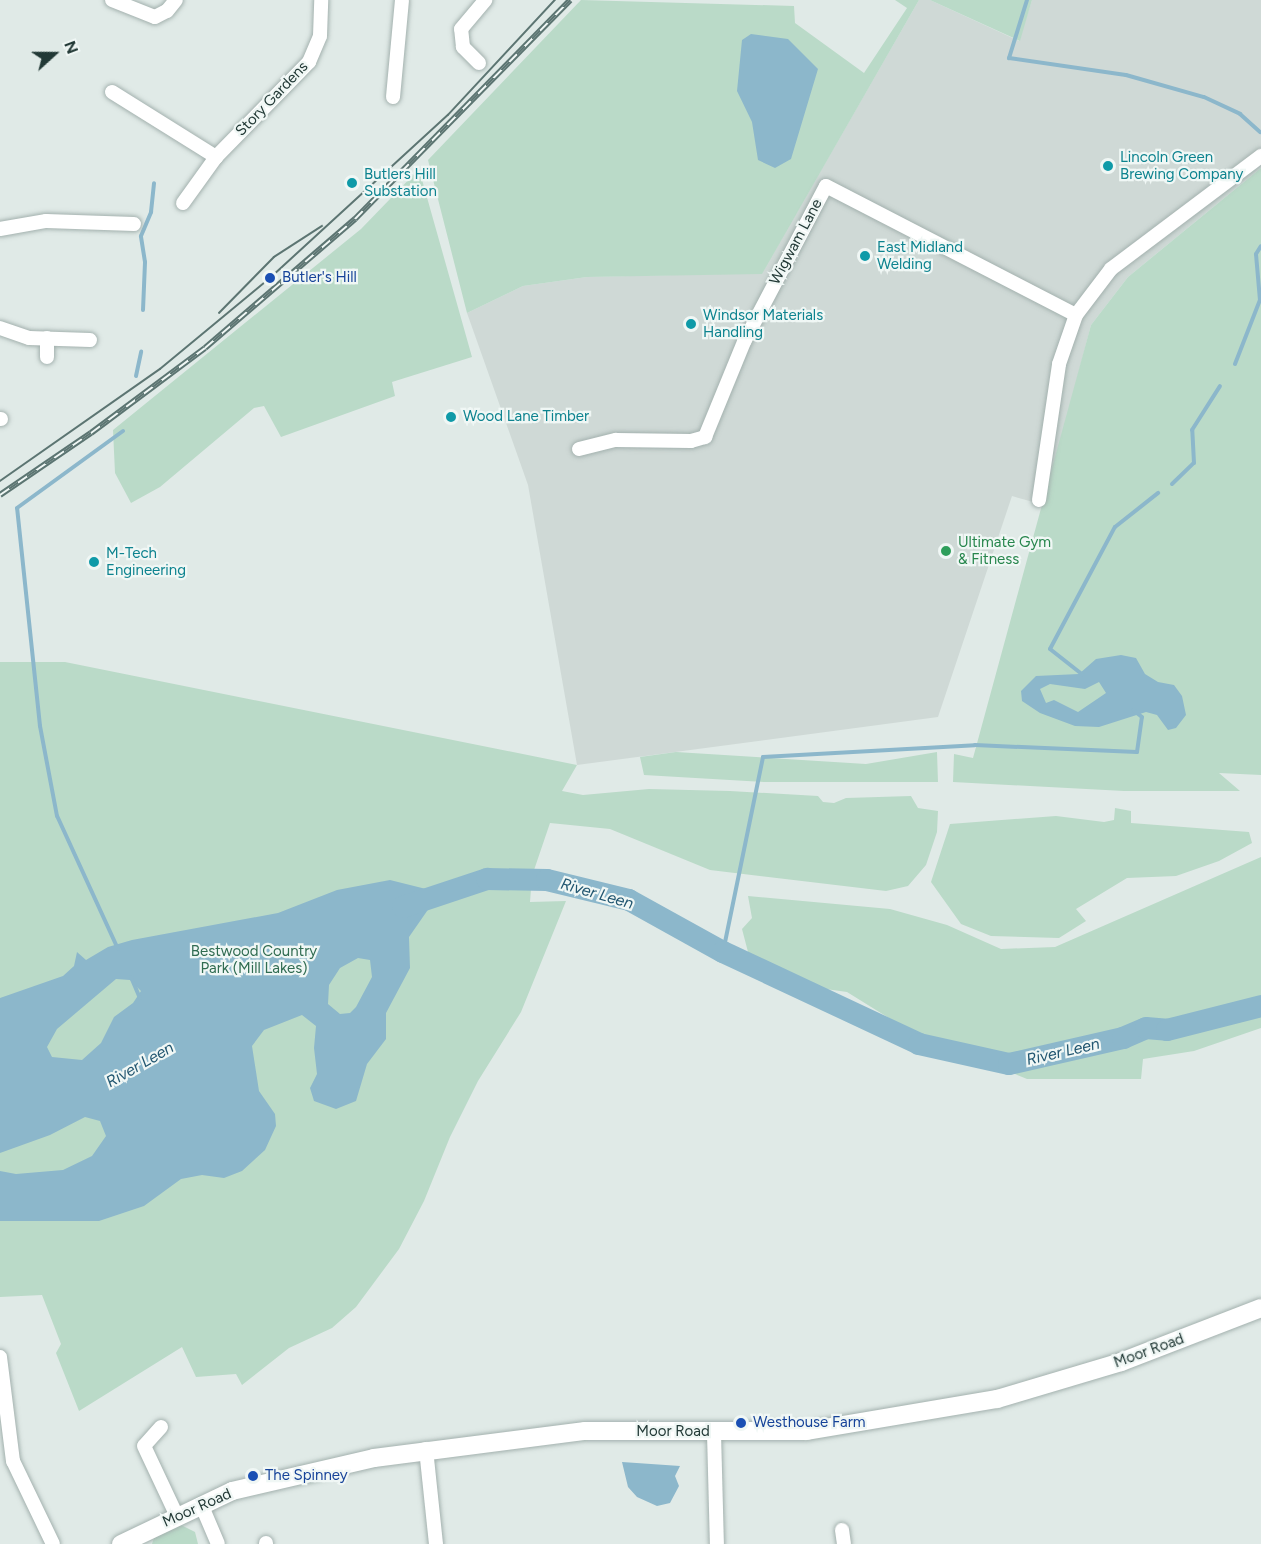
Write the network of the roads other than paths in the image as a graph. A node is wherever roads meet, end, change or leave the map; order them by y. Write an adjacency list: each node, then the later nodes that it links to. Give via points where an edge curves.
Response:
1 (112, 0): 2 (street, via 155,17)
2 (176, 0)
3 (321, 0): 12 (street, Story Gardens, via 320,36 309,62)
4 (402, 0): 10 (street)
5 (485, 0): 6 (street, via 461,29 460,41)
6 (465, 50): 7 (street); 8 (street)
7 (455, 61)
8 (479, 63)
9 (112, 92): 12 (street)
10 (393, 97)
11 (1261, 156): 16 (street, via 1111,269)
12 (216, 157): 13 (street, Story Gardens)
13 (183, 203)
14 (134, 224): 15 (street, via 46,222)
15 (0, 229)
16 (1076, 315): 21 (street, Wigwam Lane, via 826,186 744,342 705,437 691,441 616,440); 22 (street, via 1059,364)
17 (0, 328): 18 (street, via 28,338)
18 (47, 338): 19 (street); 20 (street)
19 (90, 340)
20 (47, 357)
21 (579, 449)
22 (1039, 500)
23 (1261, 1308): 26 (main road, Moor Road, via 1121,1362 997,1399 807,1431)
24 (0, 1357): 27 (street)
25 (161, 1427): 30 (street, via 144,1446)
26 (714, 1432): 28 (main road, Moor Road, via 585,1431); 35 (street)
27 (4, 1443): 32 (street)
28 (426, 1449): 29 (main road, Moor Road, via 307,1472 232,1491); 34 (street)
29 (201, 1504): 30 (main road, Moor Road); 33 (street)
30 (177, 1516): 31 (main road, Moor Road)
31 (131, 1542)
32 (52, 1544)
33 (218, 1544)
34 (436, 1544)
35 (717, 1544)

